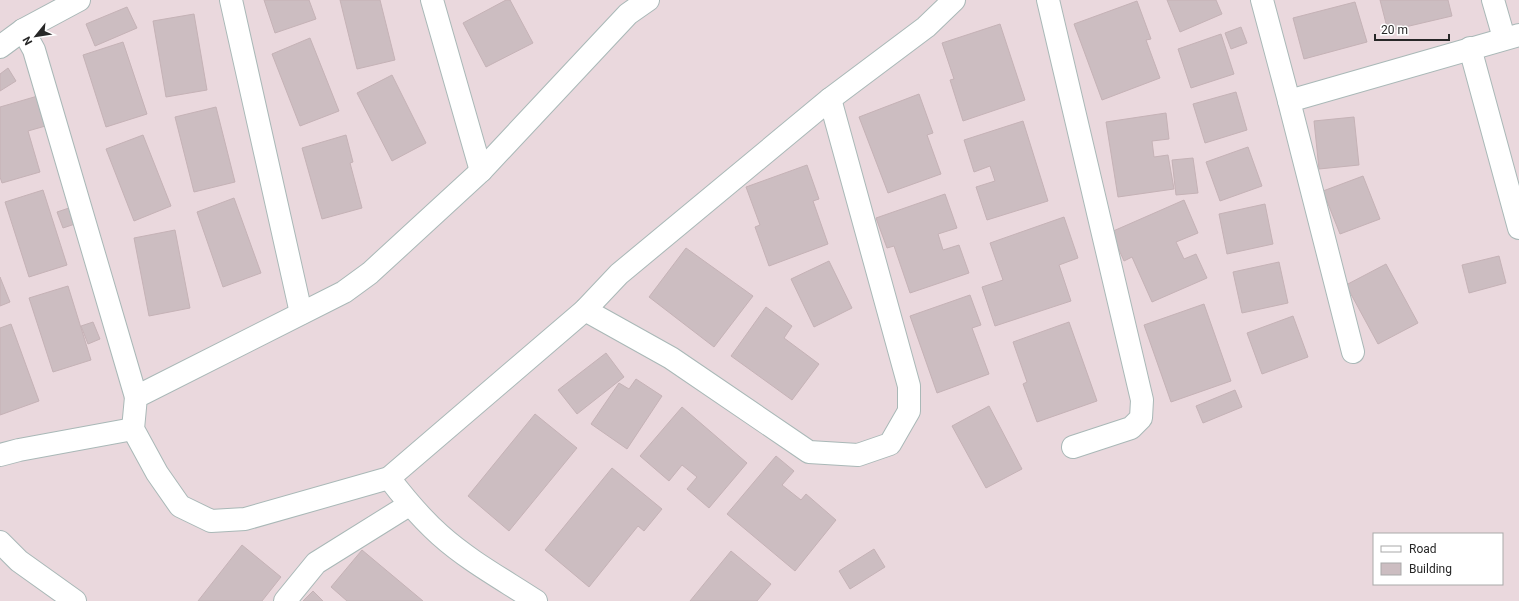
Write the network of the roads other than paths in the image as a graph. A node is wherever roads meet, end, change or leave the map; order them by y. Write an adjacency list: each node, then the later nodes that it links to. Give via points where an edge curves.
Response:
1 (79, 0): 10 (street)
2 (231, 0): 19 (street)
3 (432, 0): 16 (street)
4 (648, 0): 9 (street)
5 (954, 0): 14 (street, via 926,27)
6 (1048, 0): 23 (street, via 1142,400 1142,418 1131,428)
7 (1262, 0): 15 (street)
8 (1493, 0): 11 (street)
9 (626, 7): 16 (street)
10 (23, 30): 12 (street); 21 (street, via 34,50)
11 (1511, 37): 13 (street)
12 (0, 47)
13 (1470, 48): 15 (street); 17 (street)
14 (830, 99): 18 (street, via 619,274); 18 (street, via 908,386 909,411 890,444 858,455 809,452 671,358)
15 (1289, 101): 20 (street)
16 (481, 171): 19 (street, via 370,273 344,292)
17 (1519, 228)
18 (585, 310): 25 (street)
19 (301, 313): 21 (street)
20 (1353, 352)
21 (136, 397): 22 (street)
22 (133, 429): 24 (street); 25 (street, via 157,473 180,506 211,520 245,520)
23 (1074, 447)
24 (0, 455)
25 (389, 478): 26 (street)
26 (409, 505): 29 (street, via 316,563); 30 (street, via 446,540)
27 (0, 542): 28 (street, via 19,561)
28 (75, 601)
29 (285, 601)
30 (536, 601)

